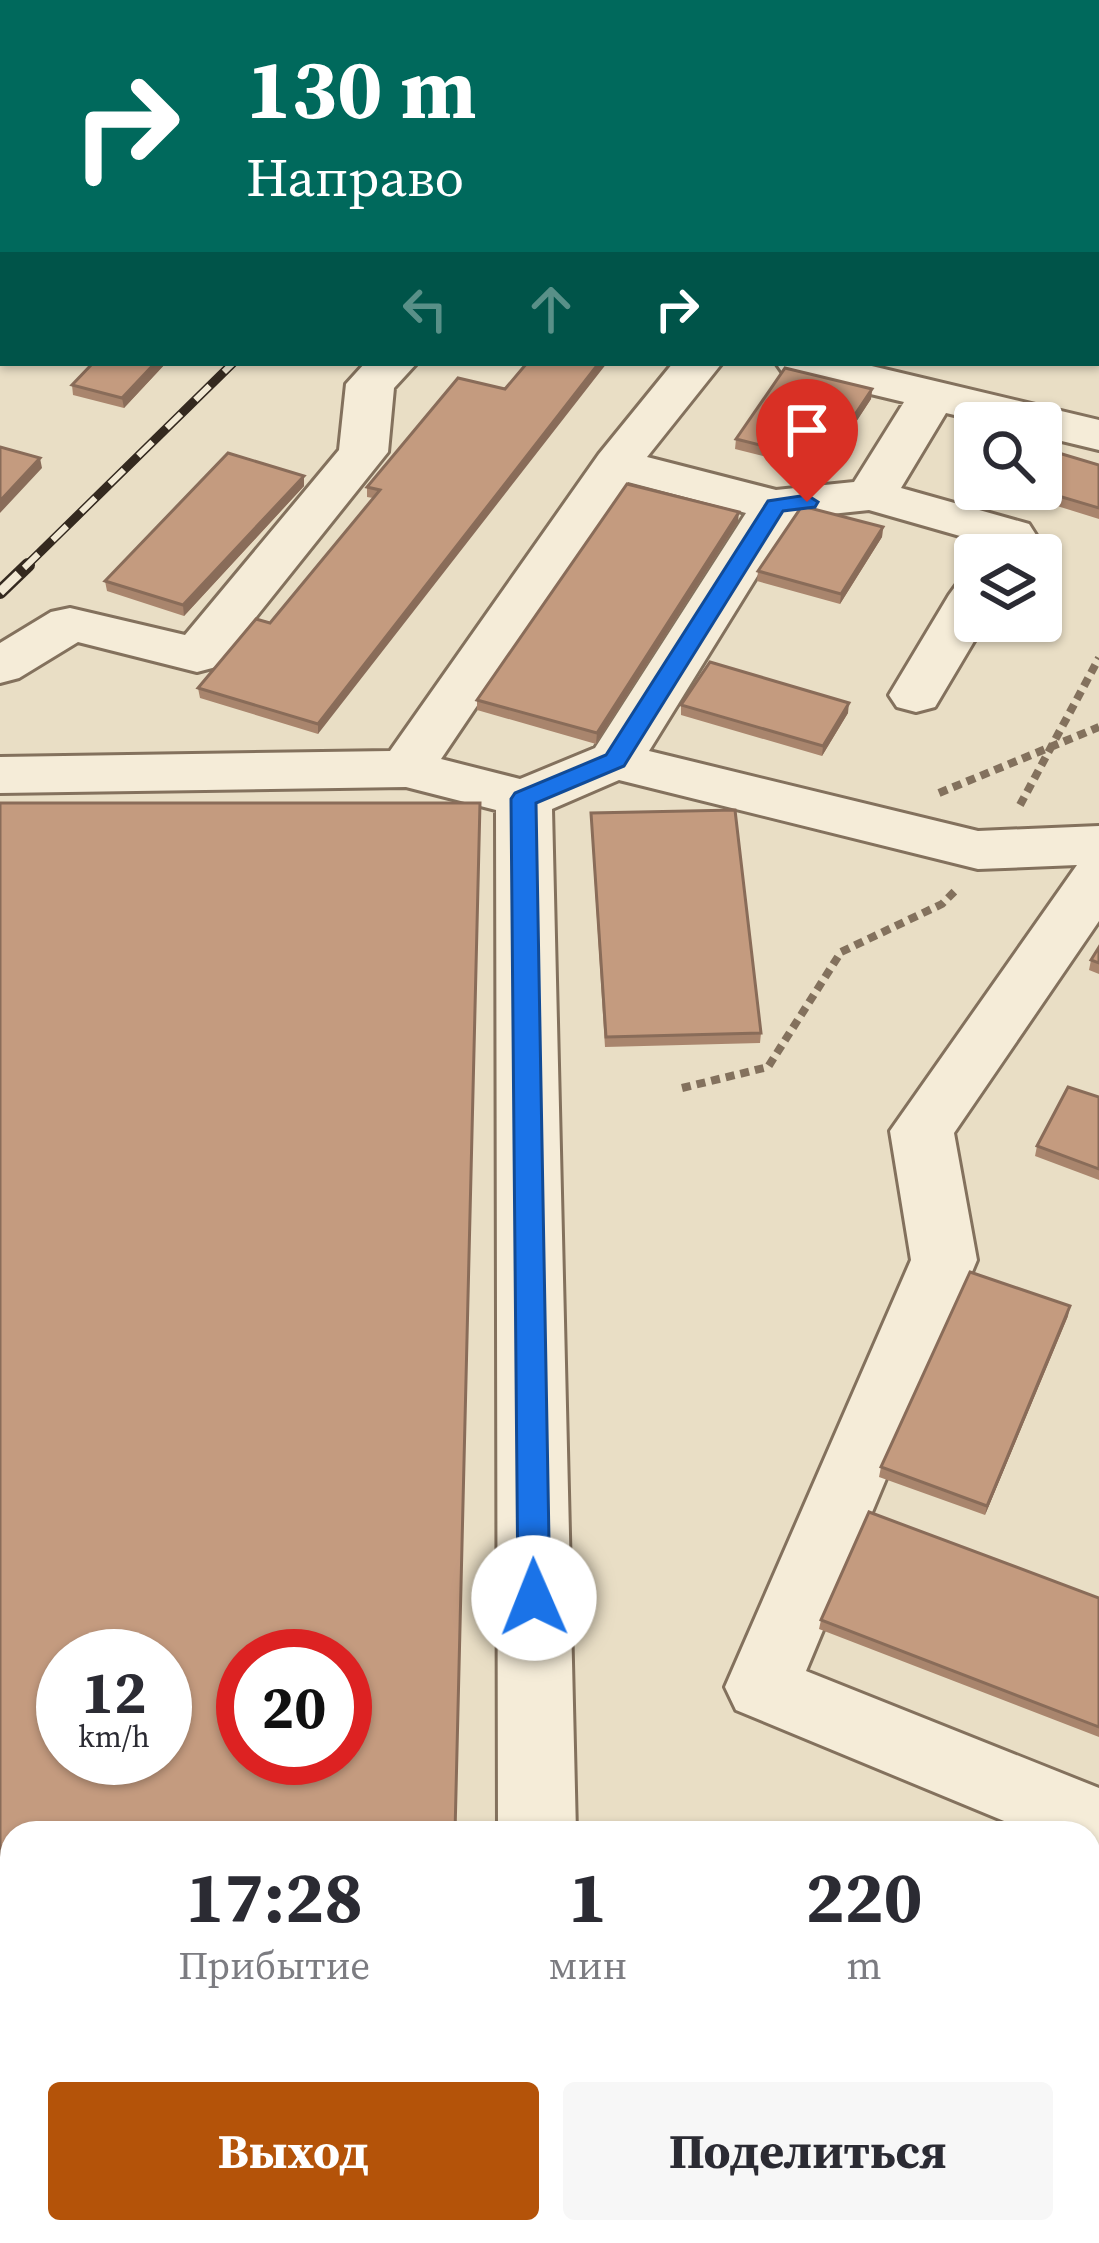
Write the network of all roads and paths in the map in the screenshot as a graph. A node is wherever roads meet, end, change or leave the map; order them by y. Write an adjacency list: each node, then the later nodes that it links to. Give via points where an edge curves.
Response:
1 (390, 366): 12 (lane, via 370,384 363,452 196,655 70,624)
2 (696, 366): 6 (lane)
3 (812, 366): 4 (lane)
4 (933, 395): 5 (lane); 7 (lane)
5 (1099, 435)
6 (616, 464): 8 (lane); 17 (lane)
7 (871, 495): 8 (lane); 9 (lane)
8 (776, 505): 16 (lane)
9 (1008, 534)
10 (954, 630): 13 (lane)
11 (1099, 658): 15 (path)
12 (0, 666)
13 (916, 694)
14 (1099, 728): 15 (path)
15 (1051, 747): 20 (path); 22 (path)
16 (615, 760): 19 (lane); 20 (lane)
17 (406, 769): 18 (lane); 19 (lane)
18 (0, 775)
19 (524, 799): 25 (lane)
20 (868, 823): 22 (lane)
21 (1099, 845): 22 (lane)
22 (997, 849): 24 (path, via 942,904 841,952 768,1067)
23 (1099, 877): 26 (lane, via 922,1131 944,1261 762,1687)
24 (682, 1088)
25 (537, 1821)
26 (1092, 1821)

